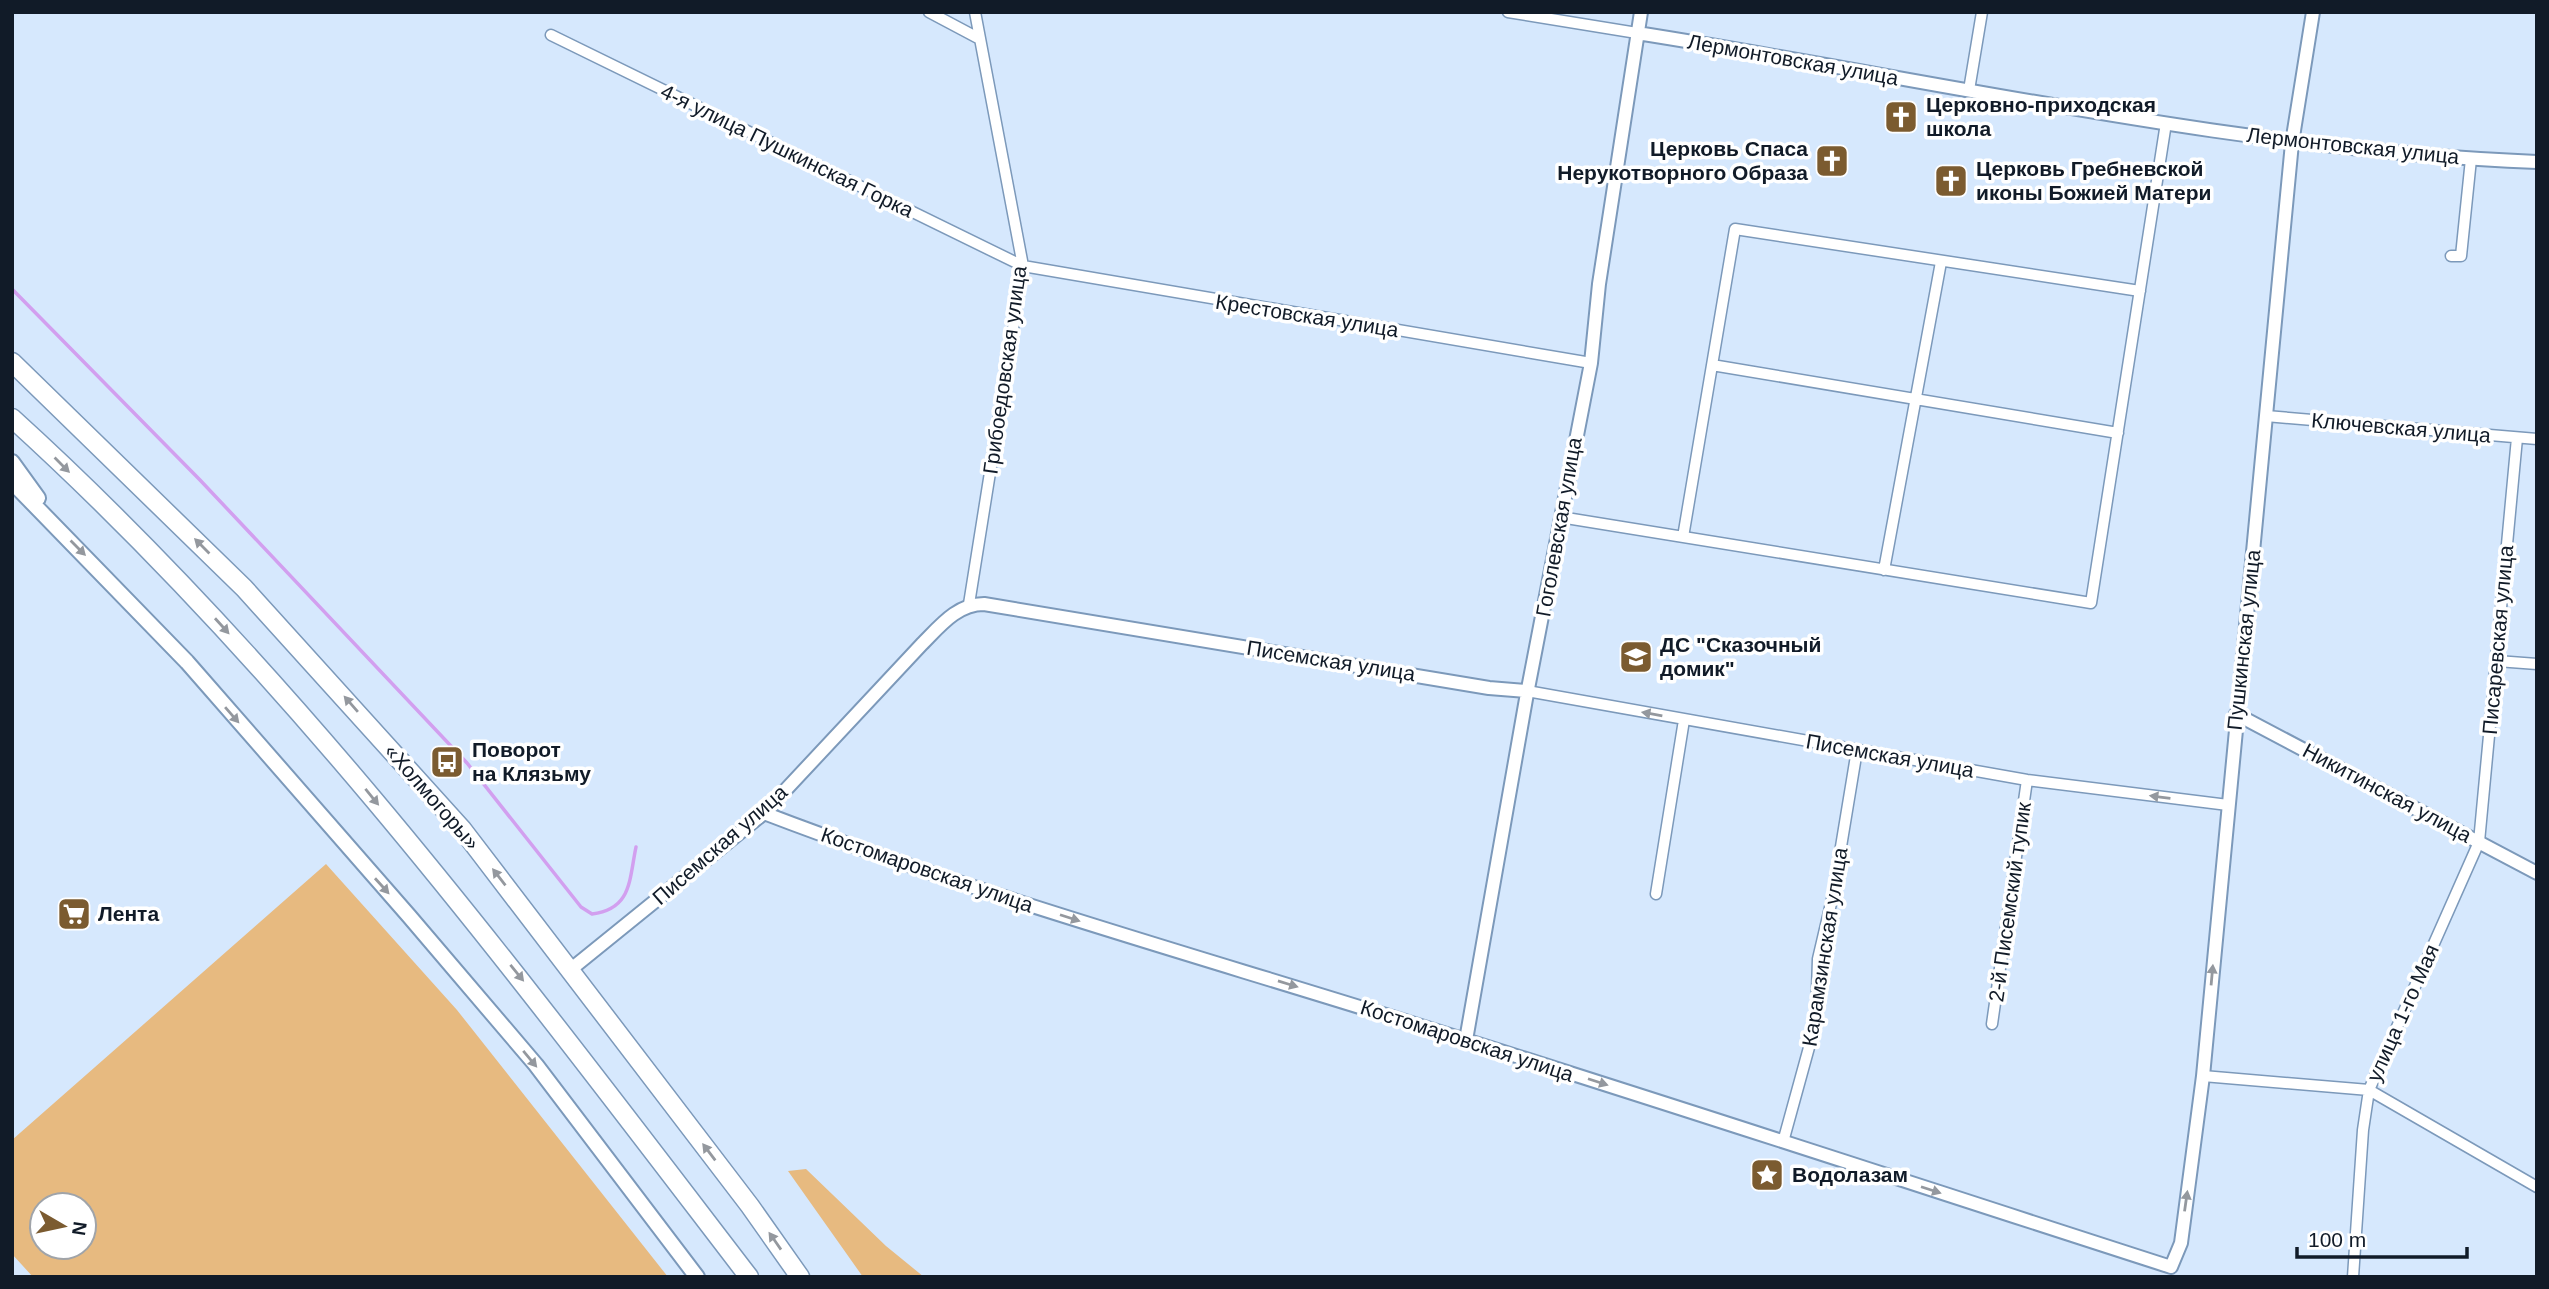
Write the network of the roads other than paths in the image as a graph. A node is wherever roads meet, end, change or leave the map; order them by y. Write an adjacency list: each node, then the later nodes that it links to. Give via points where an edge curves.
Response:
1 (929, 12): 9 (street)
2 (975, 12): 9 (street, Грибоедовская улица)
3 (1508, 12): 7 (street, Лермонтовская улица)
4 (1641, 12): 7 (street, Гоголевская улица)
5 (1982, 12): 10 (street)
6 (2313, 12): 12 (street, Пушкинская улица)
7 (1637, 33): 10 (street, Лермонтовская улица); 21 (street, Гоголевская улица)
8 (551, 35): 17 (street, 4-я улица Пушкинская Горка)
9 (978, 38): 17 (street, Грибоедовская улица)
10 (1969, 90): 11 (street, Лермонтовская улица)
11 (2166, 123): 12 (street, Лермонтовская улица); 18 (street)
12 (2292, 142): 13 (street, Лермонтовская улица); 25 (street, Пушкинская улица)
13 (2471, 159): 14 (street, Лермонтовская улица); 15 (street, via 2461,256)
14 (2537, 162)
15 (2451, 256)
16 (1941, 262): 18 (street); 22 (street, via 1735,229); 24 (street)
17 (1023, 266): 21 (street, Крестовская улица); 36 (street, Грибоедовская улица)
18 (2140, 291): 27 (street)
19 (12, 353): 23 (main road)
20 (12, 362): 23 (highway, «Холмогоры»)
21 (1591, 363): 32 (street, Гоголевская улица)
22 (1713, 365): 24 (street); 34 (street)
23 (36, 384): 49 (highway, «Холмогоры», one-way to 23, via 462,829 317,666)
24 (1915, 399): 27 (street); 35 (street)
25 (2266, 416): 28 (street, Ключевская улица); 40 (street, Пушкинская улица)
26 (12, 418): 58 (highway, «Холмогоры», one-way to 58, via 214,618 353,773 532,991)
27 (2118, 433): 35 (street, via 2091,603)
28 (2518, 438): 29 (street, Ключевская улица); 37 (street, Писаревская улица)
29 (2537, 439)
30 (12, 462): 33 (main road)
31 (12, 482): 33 (main road)
32 (1560, 517): 34 (street); 39 (street, Гоголевская улица)
33 (58, 528): 57 (main road, one-way to 57, via 187,662 409,916 536,1065)
34 (1683, 537): 35 (street)
35 (1884, 570)
36 (969, 604): 39 (street, Писемская улица); 45 (street, Писемская улица, via 922,644)
37 (2497, 661): 38 (street); 46 (street, Писаревская улица)
38 (2537, 664)
39 (1527, 691): 41 (street, Писемская улица, one-way to 39); 51 (street, Гоголевская улица)
40 (2236, 714): 44 (street, Пушкинская улица); 46 (street, Никитинская улица)
41 (1684, 720): 42 (street, Писемская улица); 48 (street)
42 (1857, 750): 43 (street, Писемская улица); 54 (street, Карамзинская улица, via 1818,959 1816,1022)
43 (2027, 780): 44 (street, Писемская улица, one-way to 43); 50 (street, 2-й Писемский тупик)
44 (2228, 805): 52 (street, Пушкинская улица, one-way to 44)
45 (764, 813): 49 (street, Писемская улица); 51 (street, Костомаровская улица, one-way to 51, via 1083,922)
46 (2479, 842): 47 (street, Никитинская улица); 53 (street, улица 1-го Мая)
47 (2537, 873)
48 (1656, 894)
49 (570, 970): 59 (highway, «Холмогоры», one-way to 49)
50 (1992, 1024)
51 (1466, 1040): 54 (street, Костомаровская улица, one-way to 54)
52 (2203, 1076): 53 (street); 56 (street, Пушкинская улица, one-way to 52, via 2180,1243)
53 (2369, 1090): 55 (street); 60 (street, улица 1-го Мая)
54 (1783, 1142): 56 (street, Костомаровская улица, one-way to 56)
55 (2537, 1186)
56 (2171, 1267)
57 (697, 1277)
58 (749, 1277)
59 (800, 1277)
60 (2353, 1277)

